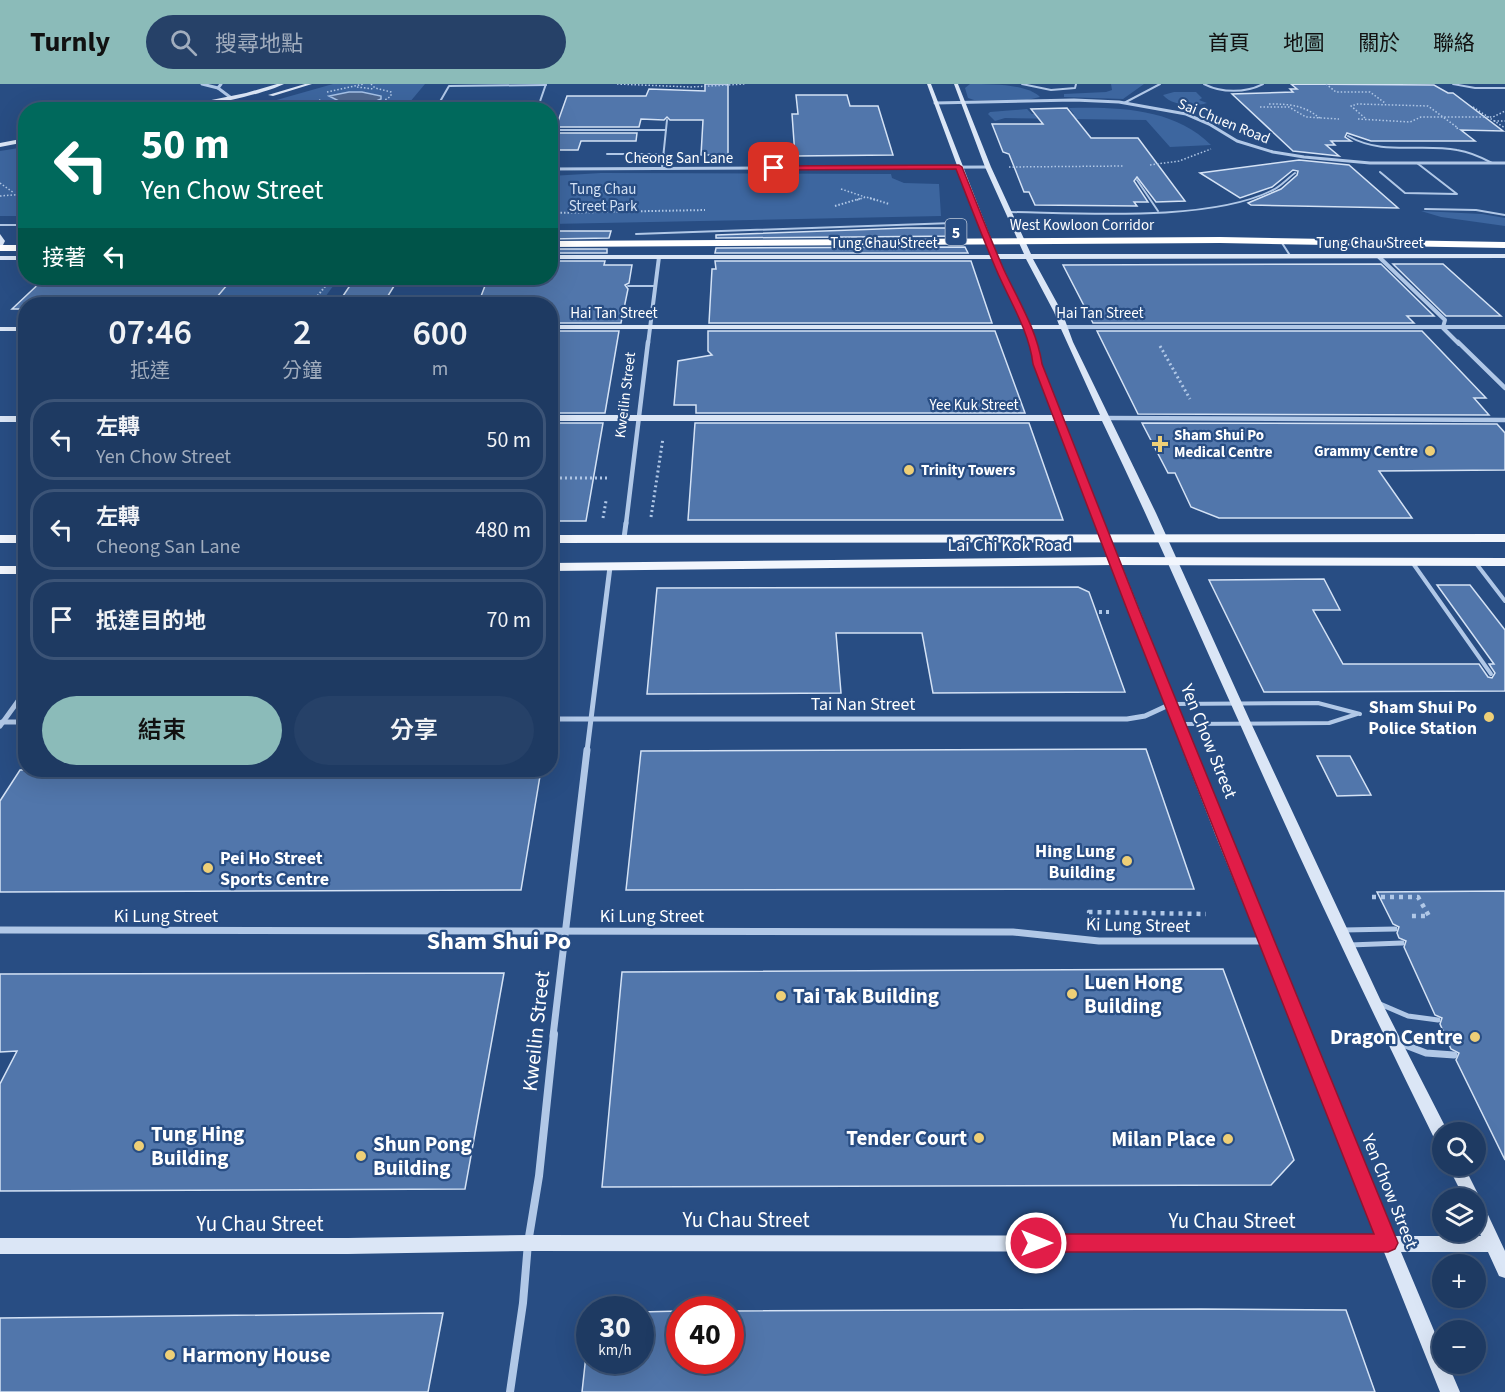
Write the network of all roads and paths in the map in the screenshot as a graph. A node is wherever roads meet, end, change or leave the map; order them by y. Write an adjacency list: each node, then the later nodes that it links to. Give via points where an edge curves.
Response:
1 (202, 84): 20 (street)
2 (221, 84): 20 (street)
3 (282, 84): 27 (main road)
4 (310, 84): 29 (main road)
5 (364, 84): 19 (path)
6 (371, 84): 22 (path)
7 (617, 84): 8 (path)
8 (745, 84)
9 (929, 84): 36 (main road, Yen Chow Street)
10 (957, 84): 34 (main road)
11 (1022, 84): 12 (lane, via 1057,91 1072,89)
12 (1076, 84)
13 (1160, 84): 35 (lane)
14 (1204, 84): 15 (lane, via 1222,89)
15 (1263, 84)
16 (1326, 84): 23 (path)
17 (1453, 84): 21 (lane)
18 (546, 85): 32 (lane, via 449,86); 33 (lane)
19 (347, 87): 22 (path); 24 (path)
20 (218, 88): 27 (street)
21 (1505, 88)
22 (381, 90): 31 (path, via 392,94)
23 (1336, 92): 25 (path); 38 (path, via 1370,92)
24 (323, 94)
25 (1329, 94)
26 (319, 96): 30 (path, via 319,101)
27 (230, 97): 28 (main road)
28 (205, 102)
29 (238, 102)
30 (324, 102)
31 (382, 102)
32 (440, 102)
33 (540, 102)
34 (963, 102): 35 (street, Sai Chuen Road); 36 (street, Sai Chuen Road); 63 (main road)
35 (1124, 102): 57 (street, Sai Chuen Road, via 1186,114 1237,141 1281,153 1337,161)
36 (935, 103): 62 (main road, Yen Chow Street)
37 (1425, 103): 40 (path)
38 (1385, 104): 40 (path); 41 (path, via 1351,106)
39 (1479, 104): 43 (path, via 1472,107)
40 (1420, 105): 48 (path, via 1428,106 1458,128)
41 (1366, 119)
42 (667, 120): 47 (lane)
43 (1494, 121): 44 (path); 45 (path)
44 (1505, 121)
45 (1505, 128)
46 (558, 130): 47 (lane)
47 (666, 130): 56 (lane)
48 (1451, 131)
49 (18, 136): 51 (main road)
50 (1348, 136): 58 (lane, via 1369,146 1466,149)
51 (0, 139)
52 (18, 142): 53 (main road)
53 (0, 145)
54 (1212, 149): 60 (path, via 1179,161)
55 (607, 154): 56 (lane)
56 (664, 154): 65 (lane)
57 (1417, 163): 58 (street, Sai Chuen Road); 67 (lane, via 1457,194 1405,193)
58 (1492, 163): 59 (street, Sai Chuen Road)
59 (1505, 163)
60 (1150, 165)
61 (1128, 166): 64 (path)
62 (959, 167): 63 (street, Cheong San Lane); 65 (street, Cheong San Lane); 93 (main road, Yen Chow Street)
63 (988, 167): 76 (main road)
64 (1005, 167)
65 (662, 168): 66 (street, Cheong San Lane)
66 (558, 169)
67 (1380, 172)
68 (1295, 173): 75 (lane, via 1253,197 1222,205)
69 (1137, 180): 75 (lane)
70 (0, 183): 71 (path)
71 (15, 193): 72 (path); 73 (path)
72 (18, 193)
73 (0, 196)
74 (1425, 209): 77 (lane)
75 (1158, 211): 76 (lane)
76 (1010, 212): 94 (main road)
77 (1505, 215)
78 (953, 223): 84 (lane)
79 (0, 225): 80 (lane)
80 (18, 225)
81 (558, 234): 84 (highway, West Kowloon Corridor / 5)
82 (3, 236): 87 (main road)
83 (1505, 236): 84 (highway, West Kowloon Corridor / 5, via 1213,231)
84 (635, 239): 86 (highway, West Kowloon Corridor / 5); 88 (highway, West Kowloon Corridor / 5, via 1241,240); 88 (highway, via 914,251)
85 (1282, 243): 95 (lane)
86 (558, 244)
87 (0, 247): 89 (highway)
88 (1505, 247)
89 (18, 248)
90 (1505, 256): 96 (main road, Tung Chau Street)
91 (558, 257): 92 (main road, Tung Chau Street)
92 (659, 257): 93 (main road, Tung Chau Street); 101 (street, Kweilin Street)
93 (996, 257): 94 (main road, Tung Chau Street); 103 (main road, Yen Chow Street)
94 (1029, 257): 95 (main road, Tung Chau Street); 106 (main road)
95 (1292, 257): 96 (main road, Tung Chau Street)
96 (1379, 257): 107 (street, via 1445,320)
97 (0, 258): 98 (main road)
98 (18, 258)
99 (326, 285): 102 (path)
100 (628, 286): 101 (lane)
101 (655, 286): 105 (street, Kweilin Street)
102 (317, 297)
103 (1027, 326): 105 (main road, Hai Tan Street); 106 (main road, Hai Tan Street); 116 (main road, Yen Chow Street, via 1037,364)
104 (558, 327): 105 (main road, Hai Tan Street)
105 (649, 327): 115 (street, Kweilin Street)
106 (1064, 327): 107 (street, Hai Tan Street); 117 (main road)
107 (1443, 327): 108 (street, Hai Tan Street); 112 (street)
108 (1505, 327)
109 (0, 329): 110 (main road)
110 (18, 329)
111 (1155, 337): 113 (path)
112 (1505, 388)
113 (1194, 407)
114 (558, 418): 115 (main road, Yee Kuk Street)
115 (638, 418): 116 (main road, Yee Kuk Street); 125 (street, Kweilin Street)
116 (1059, 418): 117 (main road, Yee Kuk Street); 126 (main road, Yen Chow Street)
117 (1106, 418): 120 (street, Yee Kuk Street); 127 (main road)
118 (0, 419): 119 (main road)
119 (18, 419)
120 (1505, 420)
121 (612, 468): 122 (path, via 610,478)
122 (558, 478)
123 (606, 501): 124 (path)
124 (602, 524)
125 (624, 538): 126 (main road, Lai Chi Kok Road); 131 (main road, Lai Chi Kok Road)
126 (1106, 538): 127 (main road, Lai Chi Kok Road); 132 (main road, Yen Chow Street)
127 (1162, 538): 128 (main road, Lai Chi Kok Road); 133 (main road)
128 (1505, 538)
129 (0, 539): 130 (main road)
130 (18, 539)
131 (558, 539)
132 (1115, 561): 133 (main road, Lai Chi Kok Road); 138 (main road, Lai Chi Kok Road); 145 (main road, Yen Chow Street)
133 (1172, 561): 134 (main road, Lai Chi Kok Road); 144 (main road)
134 (1412, 562): 135 (main road, Lai Chi Kok Road); 142 (lane)
135 (1475, 562): 136 (main road, Lai Chi Kok Road); 141 (lane)
136 (1505, 562)
137 (558, 567): 138 (main road, Lai Chi Kok Road)
138 (610, 567): 147 (street, Kweilin Street)
139 (0, 570): 140 (main road)
140 (18, 570)
141 (1505, 601)
142 (1491, 674)
143 (18, 701): 150 (street)
144 (1236, 703): 145 (lane); 149 (main road); 149 (lane, via 1318,703 1360,714 1329,723)
145 (1172, 704): 147 (street, Tai Nan Street, via 1127,719); 151 (main road, Yen Chow Street)
146 (558, 719): 147 (street, Tai Nan Street)
147 (592, 719): 159 (street, Kweilin Street)
148 (18, 723): 150 (street)
149 (1245, 723): 151 (lane); 158 (main road)
150 (1, 724)
151 (1181, 724): 160 (main road, Yen Chow Street, via 1222,834)
152 (1372, 897): 155 (path, via 1418,897 1429,916)
153 (1089, 912): 154 (path)
154 (1206, 914)
155 (1409, 916)
156 (1395, 929): 158 (lane)
157 (0, 930): 159 (street, Ki Lung Street)
158 (1342, 930): 162 (main road)
159 (564, 932): 160 (street, Ki Lung Street, via 1002,932 1099,941); 169 (street, Kweilin Street)
160 (1268, 940): 170 (main road, Yen Chow Street)
161 (1402, 943): 162 (lane)
162 (1349, 945): 163 (main road)
163 (1373, 999): 164 (lane, via 1397,1013 1419,1020); 165 (main road)
164 (1438, 1020)
165 (1392, 1038): 166 (lane, via 1413,1050); 167 (main road)
166 (1454, 1055)
167 (1434, 1122)
168 (1486, 1229): 171 (main road)
169 (528, 1243): 170 (main road, Yu Chau Street); 172 (main road, Yu Chau Street); 174 (street, Kweilin Street)
170 (1388, 1243): 171 (main road, Yu Chau Street); 175 (main road, Yen Chow Street)
171 (1493, 1244): 173 (main road)
172 (0, 1246)
173 (1505, 1270)
174 (510, 1392)
175 (1450, 1392)

